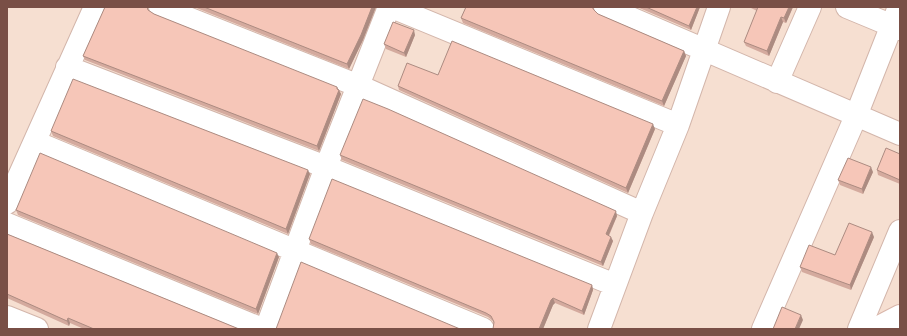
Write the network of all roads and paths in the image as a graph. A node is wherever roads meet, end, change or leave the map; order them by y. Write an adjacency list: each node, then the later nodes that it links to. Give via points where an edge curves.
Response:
1 (95, 7): 11 (street)
2 (160, 7): 13 (street)
3 (389, 7): 13 (street)
4 (392, 7): 15 (street)
5 (605, 7): 10 (street)
6 (719, 7): 10 (street)
7 (810, 7): 12 (street)
8 (848, 7): 9 (street)
9 (897, 20): 14 (street)
10 (703, 50): 12 (street); 15 (street)
11 (67, 67): 17 (street); 18 (street)
12 (777, 82): 14 (street)
13 (359, 86): 18 (street); 20 (street)
14 (856, 116): 16 (street); 32 (street)
15 (678, 125): 20 (street)
16 (900, 134)
17 (35, 142): 19 (street); 23 (street)
18 (326, 167): 23 (street); 24 (street)
19 (7, 203)
20 (642, 213): 24 (street)
21 (7, 224): 28 (street)
22 (900, 231): 33 (street)
23 (296, 250): 29 (street); 30 (street)
24 (615, 285): 31 (street)
25 (900, 316): 34 (street)
26 (7, 317): 27 (street)
27 (37, 329)
28 (262, 329)
29 (266, 329)
30 (483, 329)
31 (599, 329)
32 (763, 329)
33 (859, 329)
34 (875, 329)

